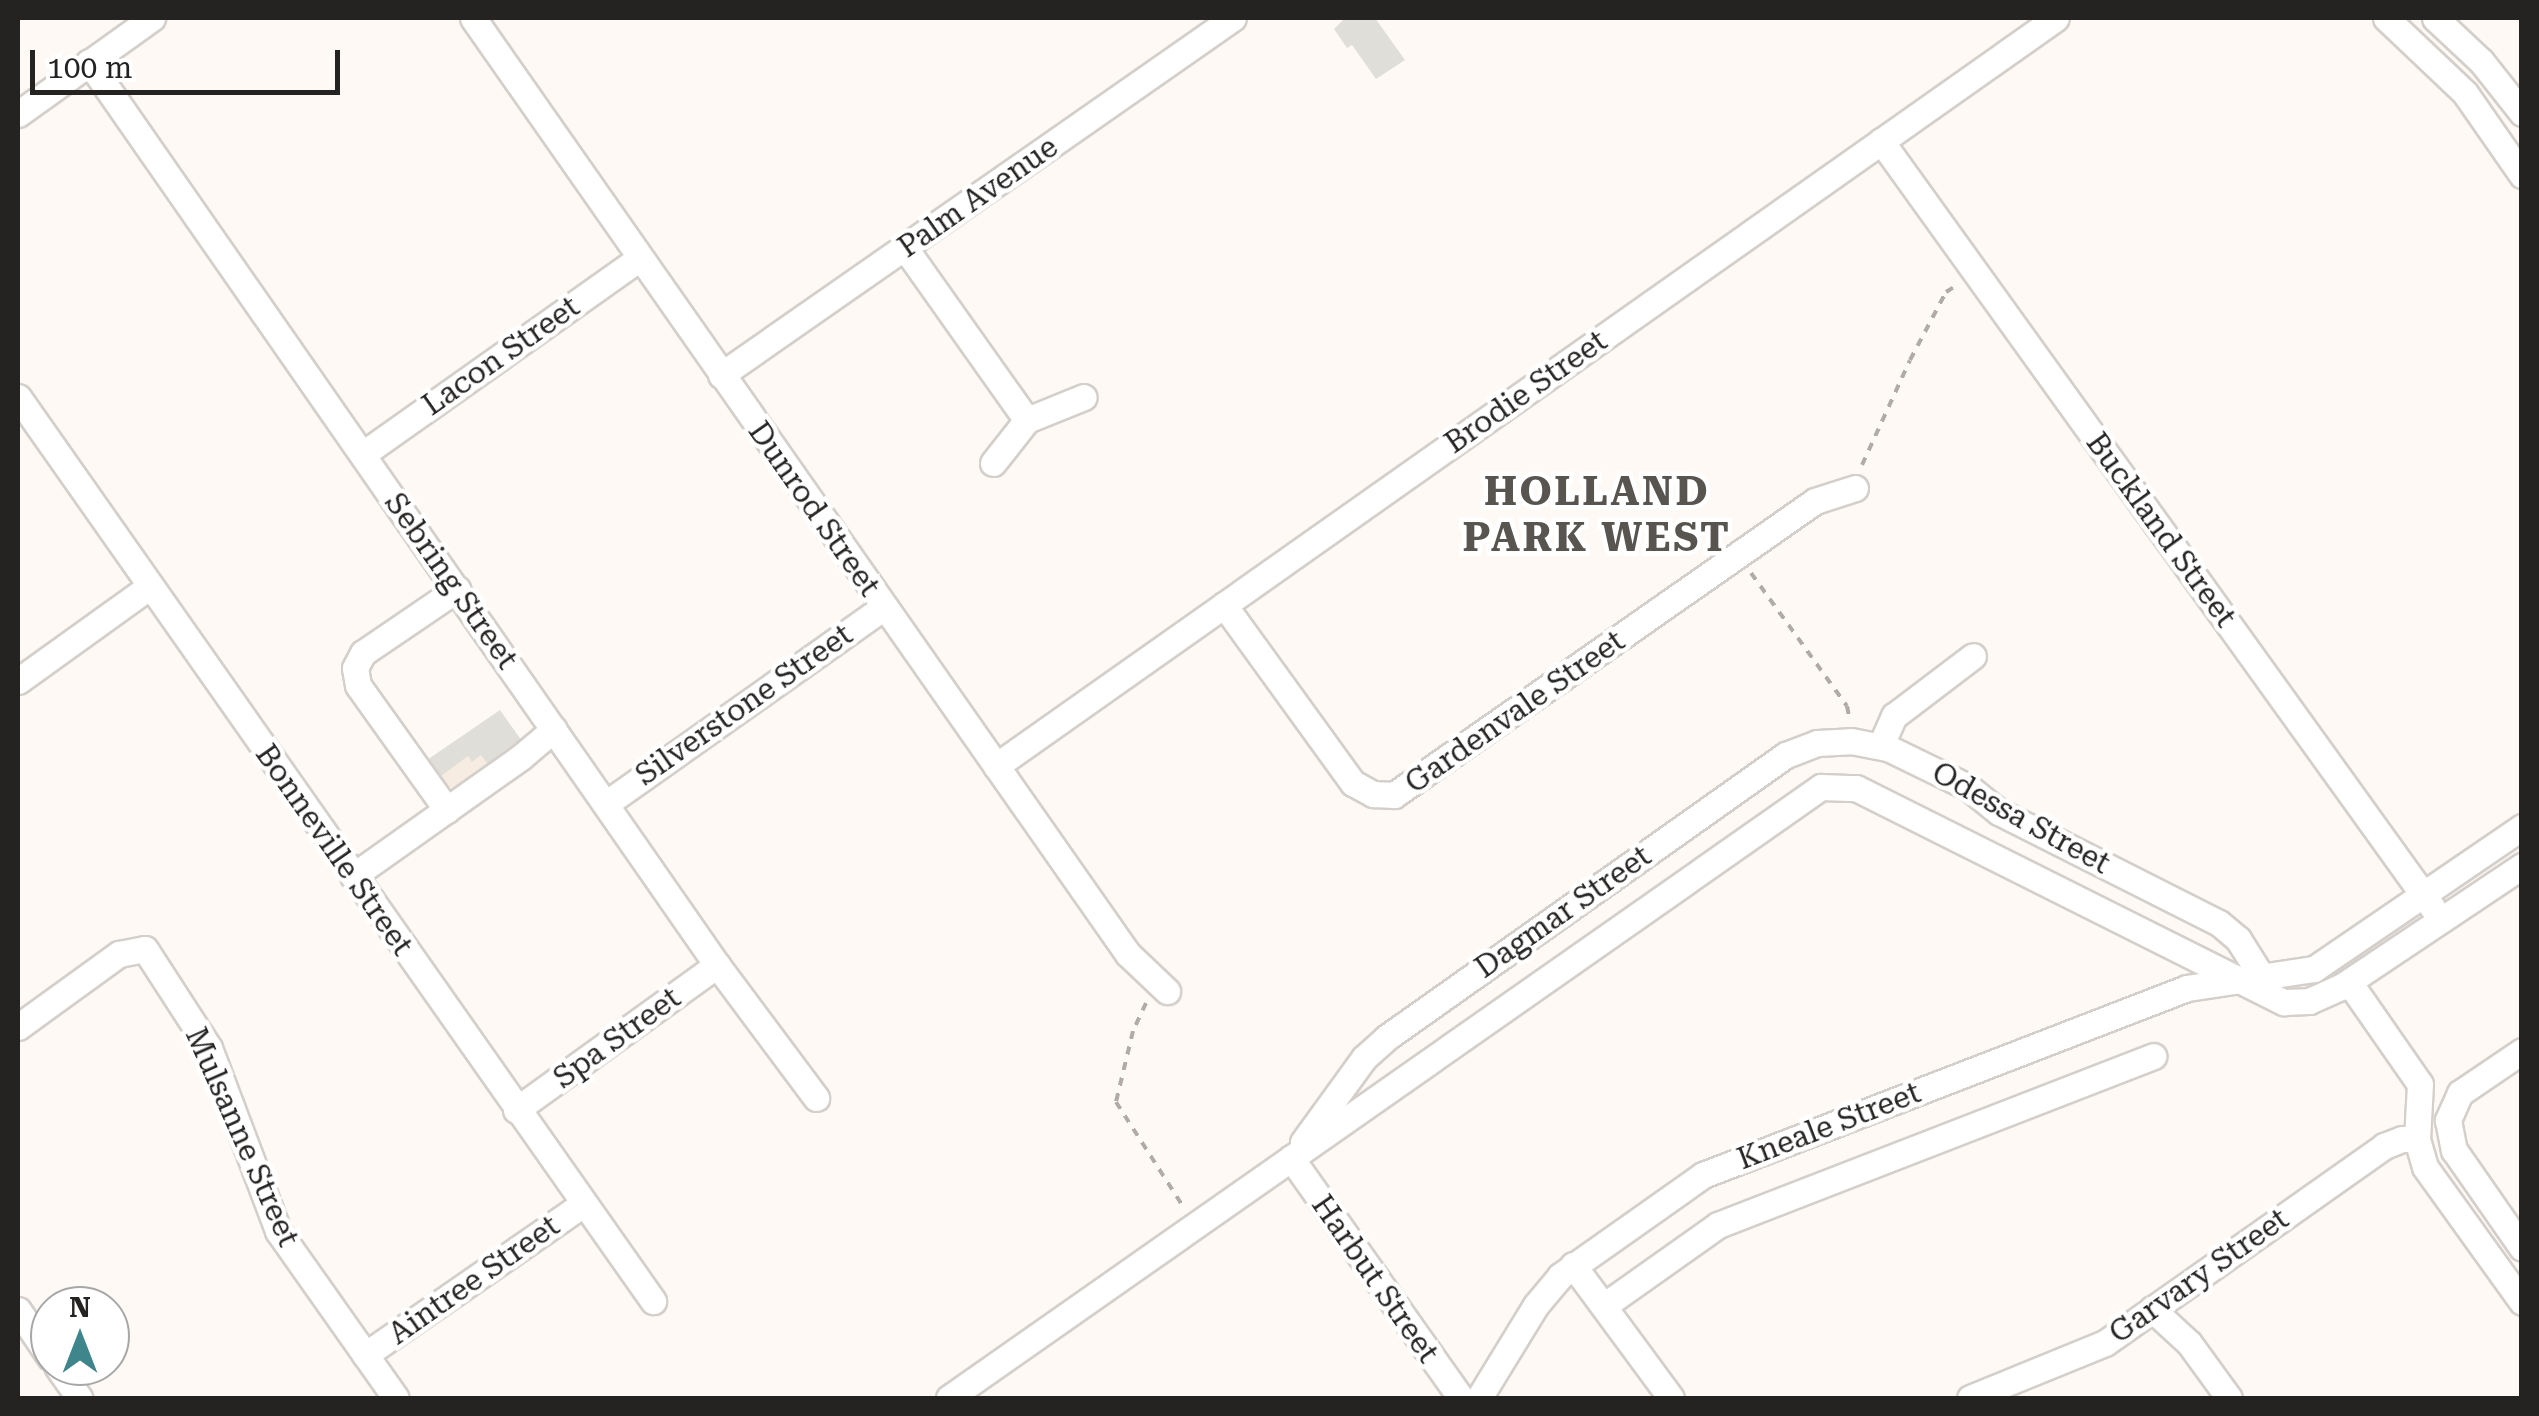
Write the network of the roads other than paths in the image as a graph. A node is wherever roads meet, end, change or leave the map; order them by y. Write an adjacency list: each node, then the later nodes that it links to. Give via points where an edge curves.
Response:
1 (152, 18): 7 (street)
2 (472, 18): 14 (street, Dunrod Street)
3 (1233, 18): 13 (street, Palm Avenue)
4 (2056, 18): 11 (street, Brodie Street)
5 (2386, 18): 12 (street, via 2465,93)
6 (2435, 18): 8 (street)
7 (89, 62): 10 (street); 19 (street, Sebring Street)
8 (2513, 82): 9 (street)
9 (2522, 112)
10 (18, 114)
11 (1881, 141): 24 (street, Brodie Street); 37 (street, Buckland Street)
12 (2522, 175)
13 (905, 248): 15 (street, Palm Avenue); 18 (street)
14 (640, 258): 15 (street, Dunrod Street); 19 (street, Lacon Street)
15 (722, 375): 25 (street, Dunrod Street)
16 (18, 397): 22 (street, Bonneville Street)
17 (1084, 398): 18 (street)
18 (1027, 420): 20 (street)
19 (362, 454): 23 (street, Sebring Street)
20 (993, 463)
21 (1854, 488): 24 (street, Gardenvale Street, via 1815,501 1406,789 1384,796 1348,778)
22 (150, 586): 27 (street); 36 (street, Bonneville Street)
23 (457, 589): 28 (street, Sebring Street); 33 (street, via 362,653 354,668 358,685)
24 (1224, 605): 30 (street, Brodie Street)
25 (882, 608): 30 (street, Dunrod Street); 32 (street, Silverstone Street)
26 (1973, 656): 29 (street, via 1894,716)
27 (18, 681)
28 (554, 729): 32 (street, Sebring Street); 33 (street)
29 (1880, 746): 40 (street, Odessa Street, via 2219,923 2238,939); 49 (street, Dagmar Street, via 1817,743 1786,755 1396,1030 1364,1058)
30 (996, 766): 42 (street, Dunrod Street, via 1128,954)
31 (1856, 788): 40 (street, Odessa Street); 49 (street, Dagmar Street, via 1830,785 1808,792)
32 (607, 803): 39 (street, Sebring Street)
33 (447, 810): 36 (street)
34 (2522, 828): 37 (street, Kneale Street)
35 (2522, 866): 38 (street)
36 (353, 876): 47 (street, Bonneville Street)
37 (2424, 895): 38 (street, Buckland Street); 40 (street, Kneale Street, via 2320,967)
38 (2441, 919): 41 (street)
39 (717, 965): 46 (street, Sebring Street); 47 (street, Spa Street)
40 (2248, 976): 41 (street, via 2267,997 2288,1003); 52 (street, Kneale Street, via 2186,988 1702,1175)
41 (2350, 982): 48 (street, via 2420,1084)
42 (1160, 985)
43 (18, 1027): 57 (street, Mulsanne Street, via 119,954 145,948 209,1048 274,1224)
44 (2522, 1051): 51 (street, via 2460,1093 2449,1115 2452,1146)
45 (2153, 1056): 55 (street, Kneale Street, via 1718,1225)
46 (816, 1098)
47 (516, 1110): 50 (street, Bonneville Street)
48 (2417, 1139): 54 (street, via 2426,1167); 56 (street, Garvary Street, via 2384,1146)
49 (1291, 1158): 59 (street, Dagmar Street); 60 (street, Harbut Street)
50 (583, 1204): 53 (street, Bonneville Street); 57 (street, Aintree Street)
51 (2522, 1248)
52 (1573, 1265): 55 (street); 61 (street, Kneale Street, via 1540,1299)
53 (652, 1301)
54 (2522, 1302)
55 (1605, 1305): 62 (street)
56 (2152, 1309): 63 (street, Garvary Street, via 2091,1351); 64 (street, via 2189,1342)
57 (365, 1355): 58 (street, Mulsanne Street)
58 (396, 1398)
59 (949, 1398)
60 (1461, 1398)
61 (1479, 1398)
62 (1671, 1398)
63 (1970, 1398)
64 (2229, 1398)

